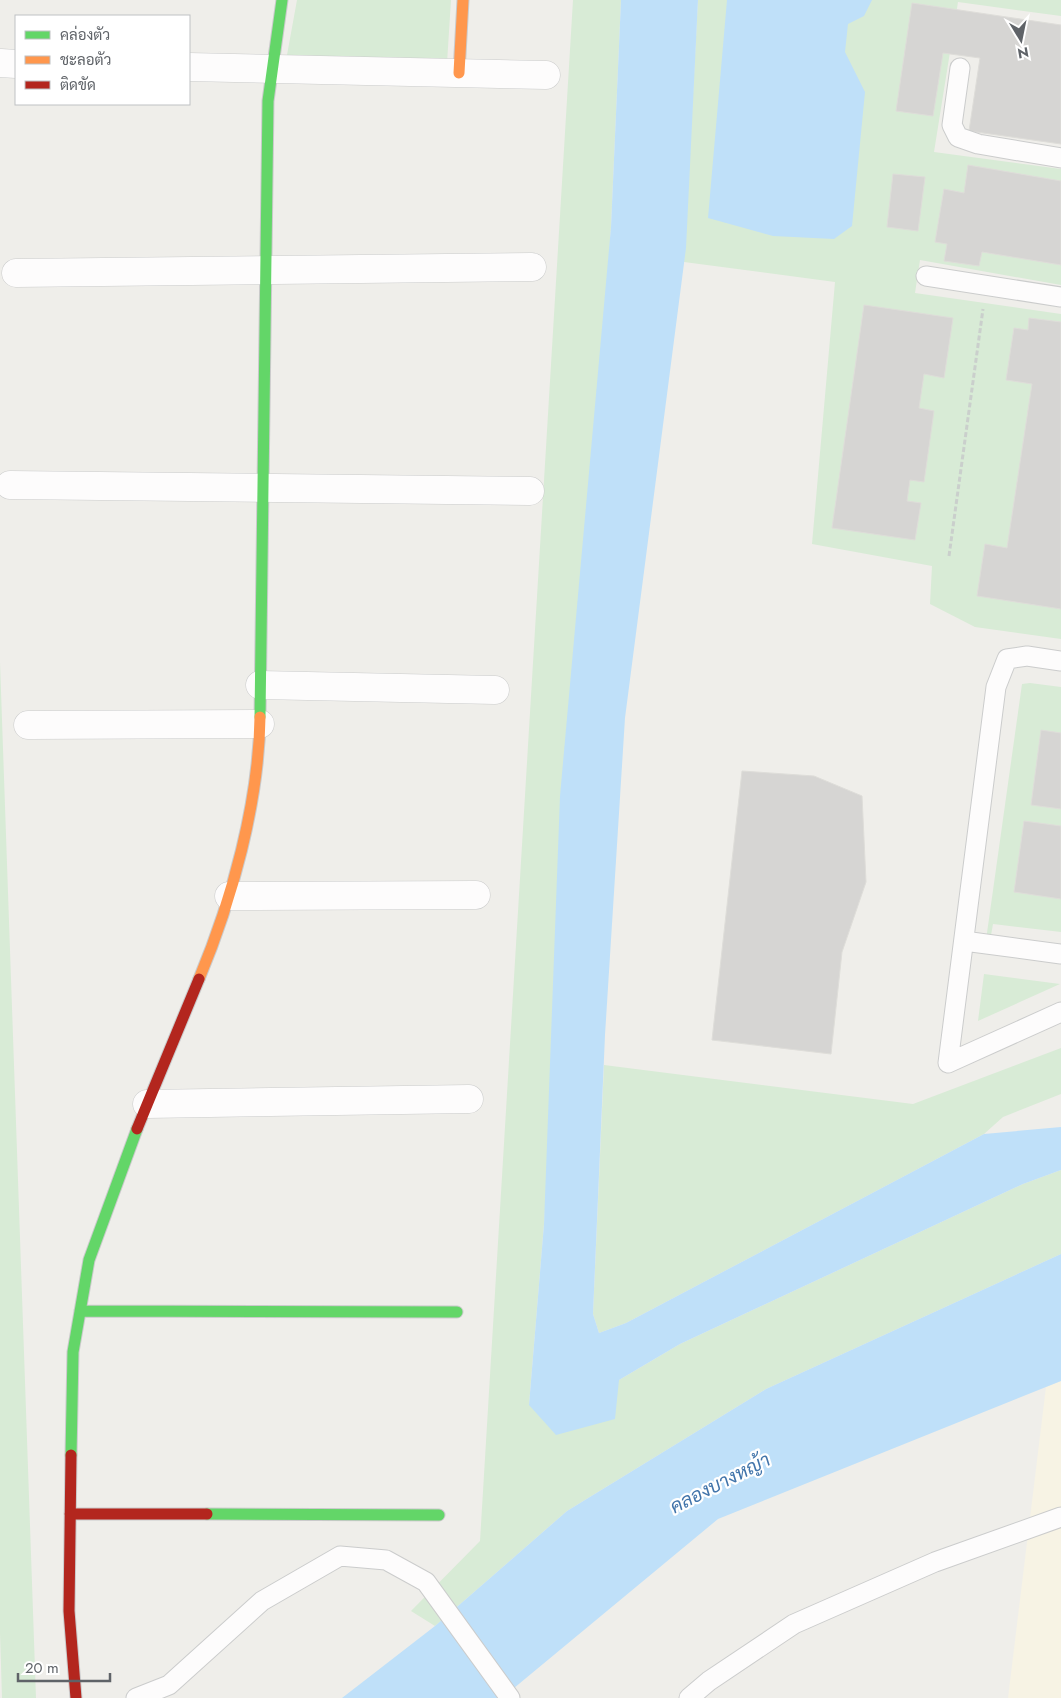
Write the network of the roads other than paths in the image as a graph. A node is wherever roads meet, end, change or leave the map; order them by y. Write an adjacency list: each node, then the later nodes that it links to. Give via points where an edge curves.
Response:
1 (282, 0): 5 (street)
2 (463, 0): 6 (street)
3 (190, 67): 5 (street)
4 (960, 68): 8 (lane, via 952,125 958,137 978,144)
5 (272, 69): 6 (street); 10 (street, via 268,101)
6 (459, 73): 7 (street)
7 (546, 75)
8 (1061, 158)
9 (532, 267): 10 (street)
10 (266, 270): 11 (street); 15 (street)
11 (16, 273)
12 (926, 276): 13 (lane)
13 (1061, 297)
14 (10, 486): 15 (street)
15 (263, 488): 16 (street); 18 (street)
16 (530, 490)
17 (1061, 661): 24 (lane, via 1027,656 1007,659 996,686)
18 (260, 685): 19 (street); 20 (street)
19 (494, 690)
20 (260, 724): 21 (street); 23 (street, via 260,747 240,860)
21 (28, 725)
22 (476, 895): 23 (street)
23 (229, 896): 28 (street, via 205,965)
24 (964, 941): 25 (lane); 26 (lane, via 948,1063)
25 (1061, 954)
26 (1061, 1012)
27 (469, 1099): 28 (street)
28 (147, 1104): 29 (street, via 89,1260)
29 (80, 1311): 30 (street); 31 (street, via 73,1352)
30 (457, 1312)
31 (70, 1514): 32 (street); 34 (street, via 69,1611)
32 (439, 1515)
33 (1061, 1517): 37 (lane, via 935,1562 794,1624)
34 (76, 1698)
35 (136, 1698): 36 (lane, via 170,1685 262,1601 340,1556 386,1560 426,1582)
36 (510, 1698)
37 (689, 1698)

